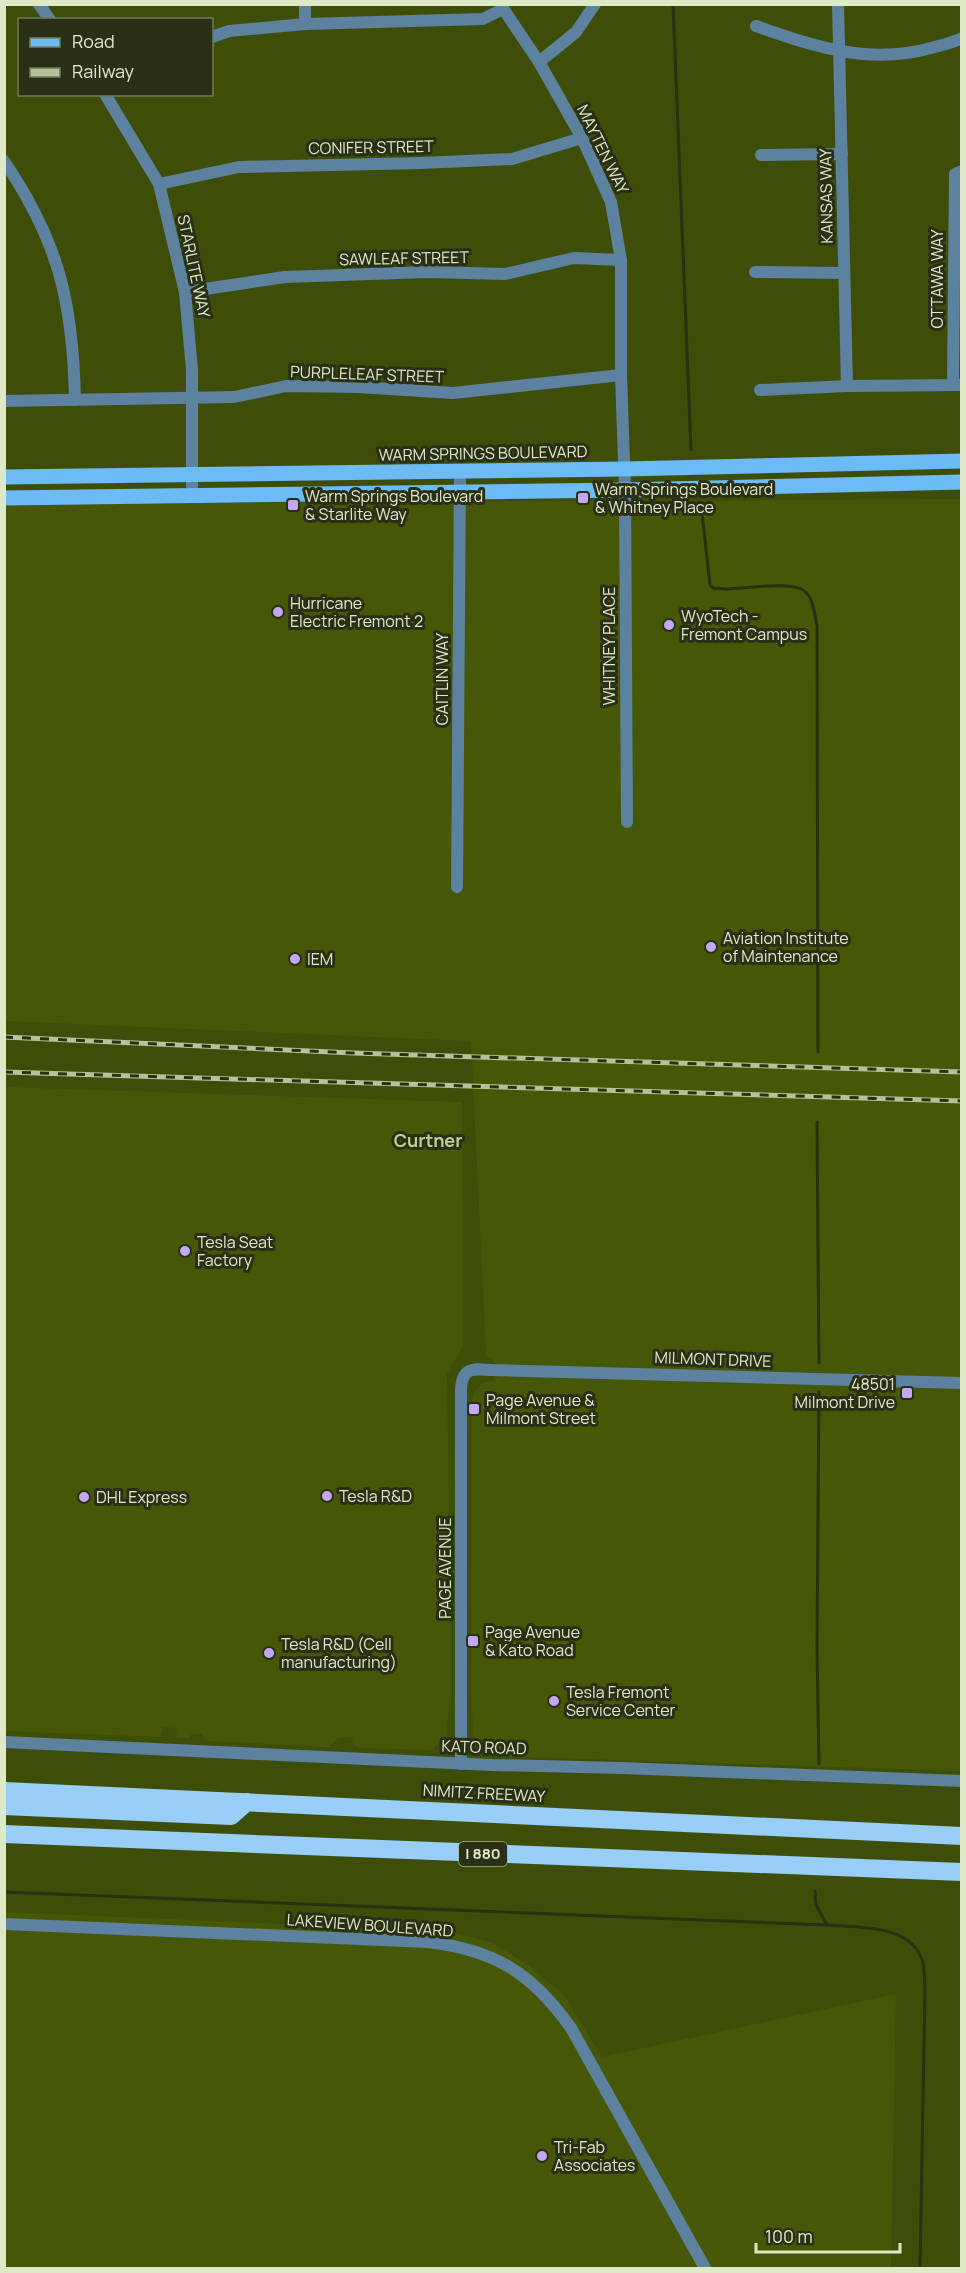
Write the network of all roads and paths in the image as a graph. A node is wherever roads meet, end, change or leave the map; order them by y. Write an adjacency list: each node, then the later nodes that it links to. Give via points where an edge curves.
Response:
1 (39, 4): 6 (street)
2 (305, 4): 7 (street)
3 (595, 4): 12 (street, via 576,32)
4 (838, 4): 11 (street, KANSAS WAY)
5 (502, 7): 7 (street, via 483,19); 12 (street, MAYTEN WAY)
6 (49, 18)
7 (304, 24): 9 (street, via 229,30)
8 (756, 26): 11 (street)
9 (213, 37)
10 (962, 38): 11 (street, via 918,52 885,56)
11 (839, 52): 16 (street, KANSAS WAY)
12 (539, 62): 14 (street, MAYTEN WAY)
13 (106, 96): 19 (street, STARLITE WAY)
14 (582, 138): 19 (street, CONIFER STREET, via 512,159 239,167); 20 (street, MAYTEN WAY, via 611,202)
15 (761, 154): 16 (street)
16 (842, 154): 22 (street, KANSAS WAY)
17 (4, 161): 29 (street, via 36,214 57,263 69,317)
18 (958, 172): 25 (street, OTTAWA WAY)
19 (159, 184): 23 (street, STARLITE WAY)
20 (621, 260): 23 (street, SAWLEAF STREET, via 574,258 505,274 427,272 285,277); 24 (street, MAYTEN WAY)
21 (755, 272): 22 (street)
22 (844, 273): 26 (street, KANSAS WAY)
23 (185, 292): 28 (street, STARLITE WAY)
24 (621, 375): 28 (street, PURPLELEAF STREET, via 453,393 286,386 234,397); 33 (street, MAYTEN WAY)
25 (957, 385): 26 (street)
26 (847, 386): 27 (street)
27 (760, 390)
28 (192, 398): 29 (street, PURPLELEAF STREET); 35 (street, STARLITE WAY)
29 (75, 400): 30 (street, PURPLELEAF STREET)
30 (4, 401)
31 (934, 461): 32 (main road, WARM SPRINGS BOULEVARD); 33 (main road, WARM SPRINGS BOULEVARD); 38 (main road, via 912,472 856,476)
32 (962, 461)
33 (624, 469): 34 (main road, WARM SPRINGS BOULEVARD); 39 (street, WHITNEY PLACE)
34 (460, 472): 35 (main road, WARM SPRINGS BOULEVARD); 40 (street, CAITLIN WAY)
35 (192, 474): 36 (main road, WARM SPRINGS BOULEVARD); 41 (street, STARLITE WAY)
36 (4, 477)
37 (962, 482): 38 (main road)
38 (847, 484): 39 (main road)
39 (625, 490): 40 (main road); 43 (street, WHITNEY PLACE)
40 (460, 492): 41 (main road); 44 (street, CAITLIN WAY)
41 (192, 495): 42 (main road)
42 (4, 498)
43 (627, 822)
44 (457, 887)
45 (466, 1374): 46 (street, MILMONT DRIVE, via 476,1368); 48 (street, PAGE AVENUE, via 461,1390)
46 (962, 1383)
47 (4, 1742): 48 (street, KATO ROAD)
48 (461, 1764): 49 (street, KATO ROAD)
49 (962, 1781)
50 (4, 1791): 51 (highway, NIMITZ FREEWAY)
51 (247, 1802): 52 (highway, via 231,1816); 54 (highway, NIMITZ FREEWAY)
52 (4, 1806)
53 (4, 1834): 55 (highway, I 880)
54 (962, 1836)
55 (962, 1872)
56 (4, 1923): 57 (street, LAKEVIEW BOULEVARD, via 428,1942 472,1950 494,1959 545,1994 571,2028)
57 (705, 2268)

